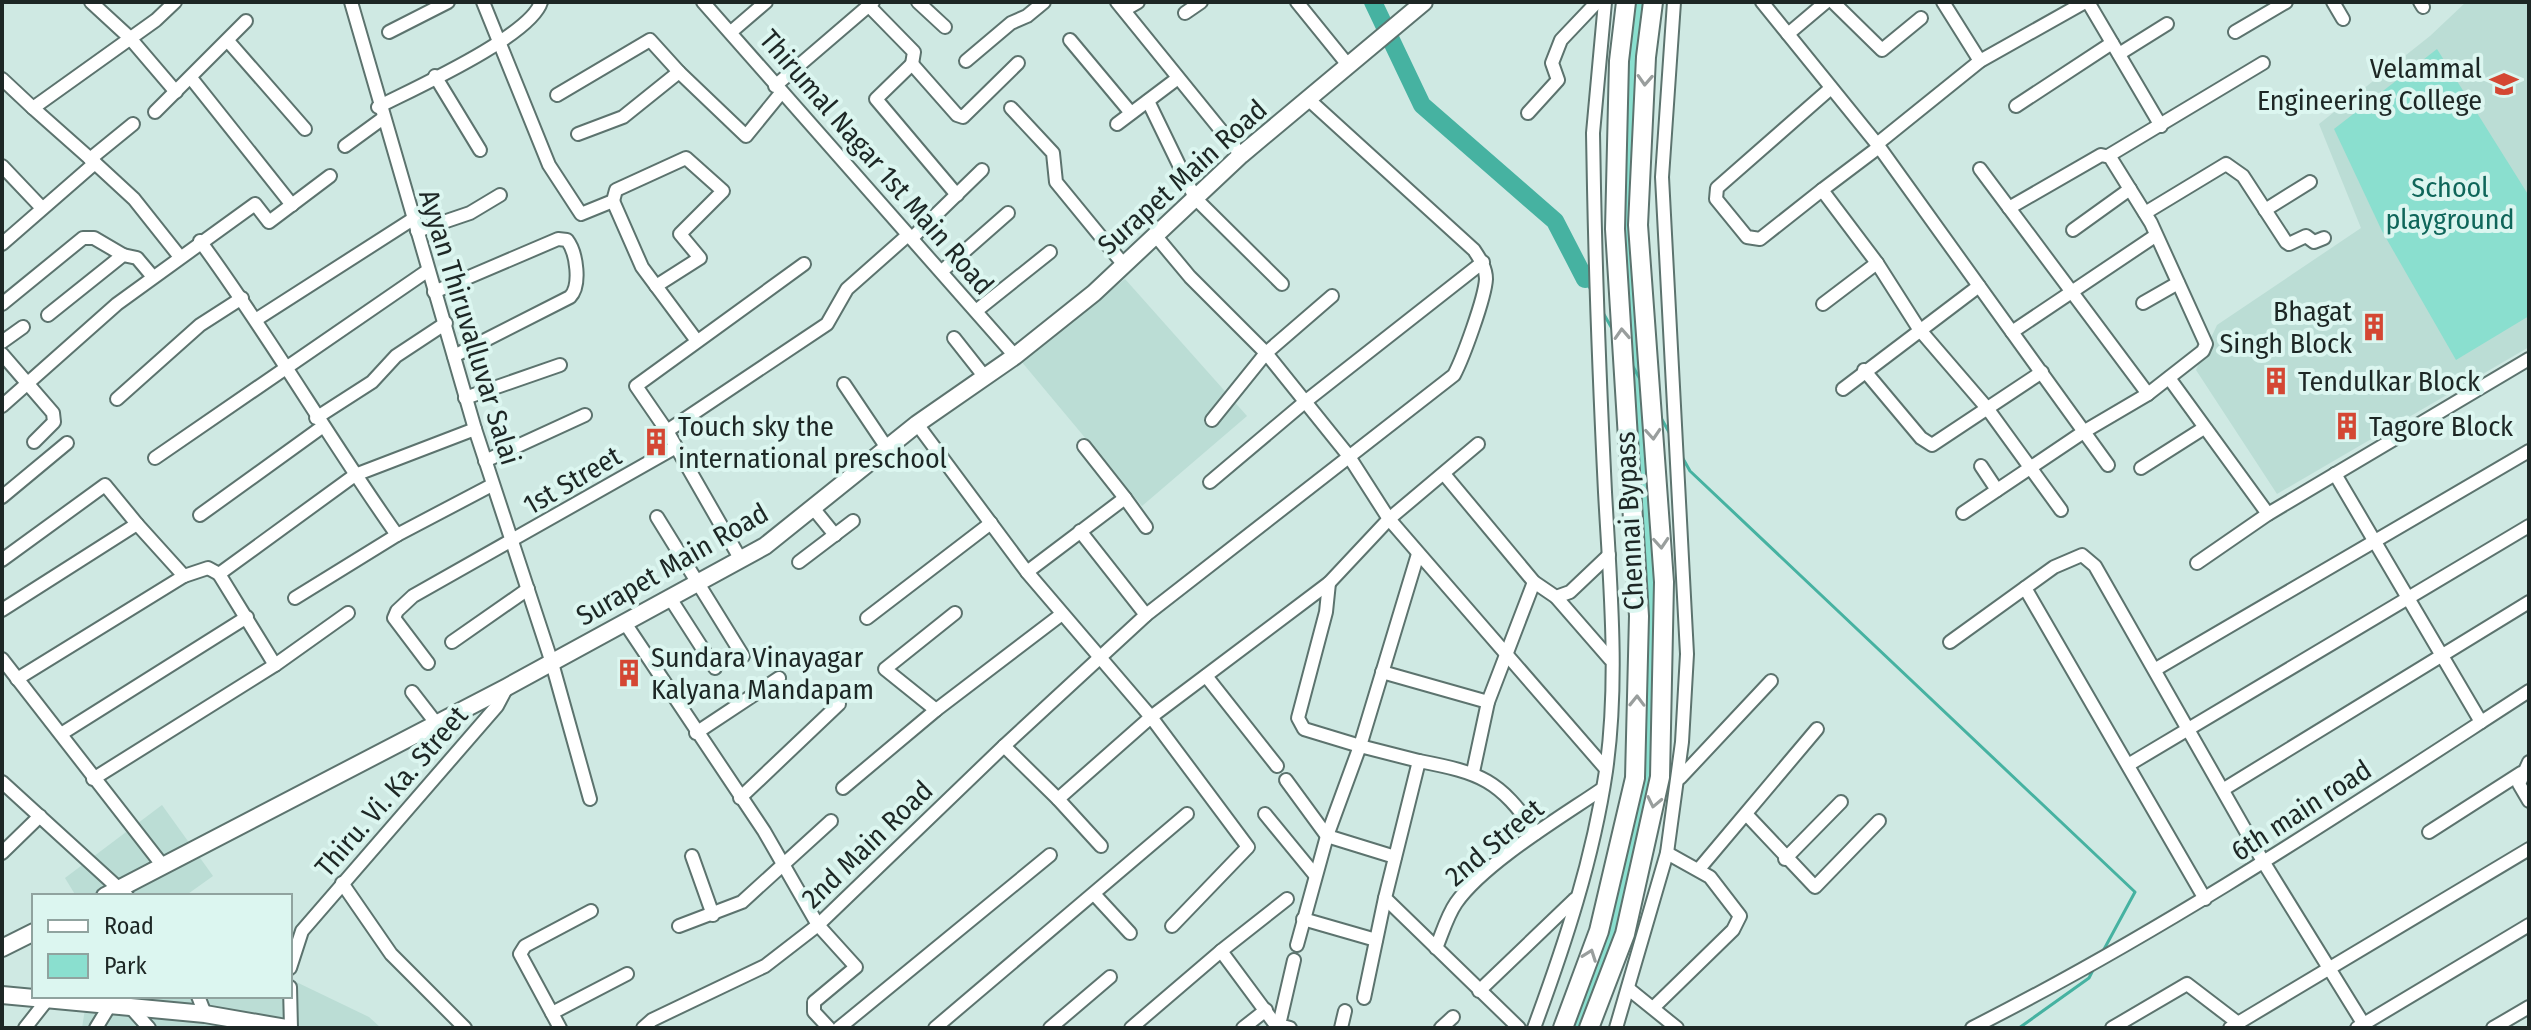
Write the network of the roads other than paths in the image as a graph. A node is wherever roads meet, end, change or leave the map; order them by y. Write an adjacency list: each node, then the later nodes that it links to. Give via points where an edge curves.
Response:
1 (91, 2): 39 (street)
2 (175, 2): 39 (street)
3 (351, 2): 65 (street, Ayyan Thiruvalluvar Salai)
4 (448, 2): 35 (street)
5 (483, 2): 42 (street)
6 (541, 2): 42 (street, via 530,21)
7 (703, 2): 36 (street, Thirumal Nagar 1st Main Road)
8 (766, 2): 36 (street)
9 (918, 2): 34 (street)
10 (1044, 2): 44 (street)
11 (1138, 2): 28 (street)
12 (1201, 2): 29 (street)
13 (1297, 2): 49 (street)
14 (1424, 2): 49 (main road, Surapet Main Road)
15 (1597, 2): 67 (street, via 1561,40 1552,63 1558,80)
16 (1605, 2): 203 (street, via 1593,133)
17 (1626, 2): 365 (highway, Chennai Bypass, one-way to 17, via 1599,931 1635,778 1639,616 1615,229 1619,61)
18 (1653, 2): 366 (highway, Chennai Bypass, one-way to 366, via 1638,225 1664,582 1660,777 1625,934)
19 (1674, 2): 268 (street, via 1662,177 1687,654)
20 (1762, 2): 38 (street)
21 (1826, 2): 38 (street)
22 (1833, 2): 30 (street, via 1882,50)
23 (1943, 2): 45 (street)
24 (2086, 2): 43 (street); 45 (street)
25 (2286, 2): 37 (street)
26 (2333, 2): 31 (street)
27 (871, 4): 48 (street, via 914,52); 56 (street)
28 (1120, 6): 53 (street)
29 (1185, 13)
30 (1921, 18)
31 (2343, 19)
32 (246, 21): 41 (street)
33 (2167, 24): 43 (street)
34 (945, 27)
35 (389, 32)
36 (731, 32): 56 (street, Thirumal Nagar 1st Main Road)
37 (2235, 32)
38 (1788, 34): 55 (street)
39 (129, 37): 57 (street); 62 (street)
40 (1070, 40): 66 (street)
41 (228, 41): 52 (street); 71 (street)
42 (500, 41): 51 (street); 89 (street, via 549,165 581,214)
43 (2116, 49): 61 (street); 70 (street)
44 (966, 61)
45 (1980, 61): 74 (street)
46 (1018, 63): 48 (street, via 963,117)
47 (2263, 63): 70 (street)
48 (912, 64): 87 (street, via 876,99)
49 (1348, 65): 59 (main road, Surapet Main Road)
50 (679, 72): 56 (street, via 746,136); 58 (street, via 650,40); 72 (street, via 623,117)
51 (435, 76): 65 (street); 75 (street)
52 (191, 78): 57 (street); 90 (street)
53 (1178, 78): 60 (street); 76 (street)
54 (2, 79): 62 (street)
55 (1831, 88): 74 (street); 85 (street, via 1717,188 1716,199 1747,237 1760,239)
56 (778, 89): 99 (street, Thirumal Nagar 1st Main Road)
57 (176, 92): 64 (street)
58 (557, 95)
59 (1308, 99): 76 (main road, Surapet Main Road); 107 (street)
60 (1148, 101): 66 (street); 88 (street)
61 (2016, 106)
62 (33, 108): 78 (street)
63 (1011, 108): 110 (street, via 1053,153 1056,182)
64 (155, 112)
65 (380, 113): 73 (street); 96 (street, Ayyan Thiruvalluvar Salai)
66 (1131, 113): 69 (street)
67 (1528, 113)
68 (133, 124): 78 (street)
69 (1117, 124)
70 (2161, 126): 77 (street)
71 (305, 129)
72 (578, 134)
73 (345, 146)
74 (1878, 146): 85 (street); 117 (street)
75 (480, 150)
76 (1241, 155): 88 (main road, Surapet Main Road)
77 (2108, 156): 84 (street); 92 (street, via 2060,175)
78 (93, 161): 91 (street); 106 (street, via 134,199)
79 (2, 166): 91 (street)
80 (1980, 169): 92 (street)
81 (982, 170): 87 (street)
82 (330, 176): 90 (street)
83 (2310, 182): 93 (street)
84 (2130, 189): 95 (street); 97 (street)
85 (1822, 190): 108 (street)
86 (500, 195): 96 (street, via 470,213)
87 (957, 195): 99 (street)
88 (1195, 198): 98 (main road, Surapet Main Road); 115 (street)
89 (613, 201): 116 (street); 116 (street, via 616,190 686,158 723,191 680,234 700,258)
90 (292, 205): 102 (street, via 269,222 255,204)
91 (41, 207): 103 (street)
92 (2009, 208): 119 (street)
93 (2265, 210): 95 (street, via 2243,176 2226,164); 101 (street, via 2289,244 2306,236 2314,242)
94 (1008, 213): 112 (street)
95 (2145, 213): 100 (street)
96 (415, 225): 111 (street, Ayyan Thiruvalluvar Salai); 127 (street)
97 (2073, 230)
98 (1155, 235): 110 (main road, Surapet Main Road); 135 (street)
99 (910, 236): 112 (street, Thirumal Nagar 1st Main Road); 161 (street, via 847,289 827,324)
100 (2155, 236): 114 (street); 119 (street)
101 (2324, 238)
102 (200, 241): 106 (street); 121 (street)
103 (2, 244)
104 (1050, 252): 125 (street)
105 (123, 255): 113 (street, via 137,258); 123 (street, via 94,238 83,238); 126 (street)
106 (180, 257): 113 (street)
107 (1483, 262): 152 (street); 170 (street, 2nd Main Road, via 1486,279 1454,375)
108 (1877, 263): 124 (street); 130 (street)
109 (804, 264): 133 (street)
110 (1124, 265): 138 (main road, Surapet Main Road)
111 (427, 271): 118 (street, Ayyan Thiruvalluvar Salai); 141 (street)
112 (942, 271): 125 (street, Thirumal Nagar 1st Main Road)
113 (153, 277): 146 (street)
114 (2178, 283): 122 (street); 145 (street, via 2206,344)
115 (1282, 284)
116 (656, 286): 133 (street)
117 (1979, 286): 130 (street); 131 (street)
118 (434, 292): 128 (street, Ayyan Thiruvalluvar Salai); 137 (street, via 558,239 572,246 577,285 570,297)
119 (2072, 294): 131 (street); 149 (street)
120 (1332, 296): 135 (street)
121 (242, 298): 127 (street); 151 (street, via 200,325)
122 (2143, 303)
123 (2, 304)
124 (1823, 304)
125 (976, 311): 138 (street, Thirumal Nagar 1st Main Road)
126 (48, 315)
127 (257, 319): 141 (street)
128 (446, 323): 137 (street, Ayyan Thiruvalluvar Salai); 157 (street, via 396,356)
129 (23, 327): 134 (street)
130 (1919, 329): 142 (street); 154 (street)
131 (2012, 332): 143 (street)
132 (954, 338): 144 (street)
133 (697, 341): 161 (street, via 636,386)
134 (2, 342)
135 (1266, 353): 152 (street); 156 (street)
136 (2, 354): 146 (street)
137 (454, 356): 150 (street, Ayyan Thiruvalluvar Salai)
138 (1015, 356): 144 (main road, Surapet Main Road)
139 (2529, 359): 178 (street)
140 (560, 365): 150 (street)
141 (284, 367): 157 (street); 171 (street)
142 (1864, 370): 148 (street); 154 (street, via 1932,445)
143 (2042, 372): 154 (street); 162 (street)
144 (984, 376): 158 (main road, Surapet Main Road)
145 (2169, 378): 149 (street); 159 (street)
146 (28, 384): 153 (street); 163 (street, via 54,417)
147 (844, 384): 168 (street)
148 (1843, 389)
149 (2148, 394): 162 (street)
150 (465, 398): 160 (street, Ayyan Thiruvalluvar Salai)
151 (117, 399)
152 (1306, 401): 170 (street); 180 (street)
153 (2, 406)
154 (1987, 408): 176 (street)
155 (585, 415): 172 (street)
156 (1212, 420)
157 (319, 423): 179 (street); 189 (street)
158 (917, 424): 168 (main road, Surapet Main Road); 193 (street)
159 (2204, 428): 175 (street); 188 (street)
160 (475, 429): 172 (street, Ayyan Thiruvalluvar Salai); 179 (street)
161 (667, 431): 167 (street)
162 (2085, 431): 173 (street); 176 (street)
163 (34, 442)
164 (67, 443): 183 (street)
165 (1478, 444): 177 (street)
166 (1084, 446): 184 (street)
167 (676, 447): 201 (street, 1st Street); 205 (street)
168 (887, 448): 185 (main road, Surapet Main Road)
169 (2529, 451): 200 (street)
170 (1348, 455): 191 (street); 225 (street, 2nd Main Road)
171 (155, 458)
172 (485, 461): 181 (street, Ayyan Thiruvalluvar Salai)
173 (2108, 465)
174 (1981, 466): 182 (street)
175 (2141, 468)
176 (2030, 469): 182 (street); 186 (street)
177 (1444, 474): 191 (street); 211 (street)
178 (2335, 474): 188 (street); 200 (street)
179 (355, 475): 198 (street); 209 (street)
180 (1210, 482)
181 (492, 485): 198 (street); 201 (street, Ayyan Thiruvalluvar Salai)
182 (1997, 490): 187 (street)
183 (2, 497)
184 (1125, 498): 196 (street); 197 (street)
185 (813, 508): 199 (street); 205 (main road, Surapet Main Road)
186 (2061, 510)
187 (1963, 513)
188 (2268, 514): 207 (street)
189 (200, 515)
190 (657, 517): 213 (street)
191 (1389, 519): 202 (street); 212 (street)
192 (853, 521): 199 (street)
193 (991, 523): 208 (street); 227 (street)
194 (137, 524): 204 (street, via 105,485); 210 (street); 221 (street)
195 (2529, 526): 219 (street)
196 (1146, 527)
197 (1080, 531): 208 (street); 225 (street)
198 (397, 535): 217 (street)
199 (835, 535): 206 (street)
200 (2373, 539): 219 (street); 241 (street)
201 (512, 542): 215 (street, Ayyan Thiruvalluvar Salai); 237 (street, 1st Street, via 425,588 397,611 399,627)
202 (1418, 554): 232 (street); 242 (street)
203 (1609, 555): 216 (street, via 1570,592); 236 (street)
204 (2, 560)
205 (741, 560): 213 (main road, Surapet Main Road)
206 (799, 562)
207 (2197, 563)
208 (1027, 572): 224 (street)
209 (219, 574): 210 (street, via 208,568); 226 (street)
210 (184, 576): 245 (street)
211 (1534, 582): 216 (street); 232 (street)
212 (1329, 583): 243 (street); 261 (street, via 1298,718 1304,729)
213 (697, 584): 218 (main road, Surapet Main Road); 233 (street)
214 (2025, 588): 230 (street); 241 (street, via 2082,555 2095,566); 263 (street)
215 (528, 589): 229 (street); 238 (street, Ayyan Thiruvalluvar Salai)
216 (1556, 597): 236 (street)
217 (295, 598)
218 (670, 598): 228 (main road, Surapet Main Road); 240 (street)
219 (2409, 600): 231 (street); 256 (street)
220 (2529, 602): 231 (street)
221 (2, 610)
222 (348, 613): 239 (street)
223 (955, 613): 252 (street, via 885,669)
224 (1062, 614): 234 (street); 252 (street)
225 (1146, 615): 234 (street, 2nd Main Road)
226 (247, 617): 239 (street); 259 (street)
227 (867, 618)
228 (625, 623): 238 (main road, Surapet Main Road); 258 (street)
229 (452, 642)
230 (1950, 642)
231 (2441, 654): 254 (street); 274 (street)
232 (1506, 655): 250 (street); 266 (street)
233 (743, 656)
234 (1100, 658): 253 (street); 260 (street, 2nd Main Road)
235 (2, 659): 245 (street)
236 (1610, 659): 266 (street)
237 (428, 663)
238 (552, 663): 247 (main road, Surapet Main Road); 276 (street, Ayyan Thiruvalluvar Salai)
239 (275, 665): 269 (street)
240 (715, 668)
241 (2156, 669): 256 (street)
242 (1382, 672): 250 (street); 261 (street)
243 (1206, 676): 253 (street); 264 (street)
244 (779, 678): 258 (street)
245 (17, 679): 259 (street)
246 (1771, 681): 268 (street)
247 (507, 687): 255 (main road, Surapet Main Road); 302 (street, Thiru. Vi. Ka. Street, via 497,706)
248 (2529, 691): 254 (street, 6th main road)
249 (412, 692): 255 (street)
250 (1488, 702): 267 (street)
251 (839, 704): 275 (street)
252 (936, 710): 272 (street)
253 (1151, 717): 277 (street); 315 (street, via 1248,847)
254 (2481, 722): 298 (street, 6th main road)
255 (436, 723): 299 (main road, Surapet Main Road)
256 (2188, 727): 263 (street); 274 (street)
257 (1817, 729): 282 (street)
258 (696, 733): 275 (street)
259 (61, 734): 269 (street)
260 (1004, 746): 277 (street); 312 (street, 2nd Main Road)
261 (1360, 746): 262 (street); 288 (street)
262 (1419, 761): 267 (street); 295 (street)
263 (2128, 765): 308 (street)
264 (1277, 766)
265 (2525, 767): 278 (street, via 2519,784); 286 (street)
266 (1606, 769): 273 (street)
267 (1473, 772): 287 (street, via 1517,805)
268 (1680, 778): 292 (street)
269 (93, 779): 299 (street)
270 (1286, 780): 288 (street)
271 (2, 782): 283 (street)
272 (843, 788)
273 (1602, 789): 287 (street, 2nd Street); 305 (street)
274 (2224, 789): 298 (street)
275 (740, 798): 297 (street)
276 (590, 799)
277 (1058, 799): 289 (street)
278 (2529, 801)
279 (1841, 802): 296 (street)
280 (1187, 814): 304 (street)
281 (1265, 814): 301 (street)
282 (1747, 815): 296 (street); 300 (street)
283 (40, 816): 291 (street); 303 (street)
284 (831, 821): 297 (street)
285 (1879, 821): 296 (street, via 1815,887)
286 (2429, 832)
287 (1536, 833): 321 (street, 2nd Street, via 1456,903)
288 (1327, 836): 295 (street); 301 (street)
289 (1101, 846)
290 (2529, 849): 325 (street)
291 (2, 853)
292 (1667, 853): 300 (street); 328 (street)
293 (1050, 855): 356 (street)
294 (692, 856): 310 (street)
295 (1395, 857): 306 (street)
296 (1785, 859)
297 (782, 863): 310 (street, via 742,902); 312 (street)
298 (2264, 863): 308 (street, 6th main road); 325 (street)
299 (163, 866): 303 (main road, Surapet Main Road)
300 (1699, 869): 336 (street, via 1738,909 1739,922)
301 (1315, 875): 311 (street)
302 (342, 883): 324 (street, Thiru. Vi. Ka. Street, via 302,931); 352 (street, via 391,954)
303 (118, 893)
304 (1094, 894): 317 (street); 357 (street)
305 (1578, 897): 329 (street); 364 (street)
306 (1385, 898): 318 (street); 321 (street)
307 (1287, 899): 322 (street)
308 (2205, 899): 369 (street, 6th main road, via 2082,973)
309 (591, 911): 341 (street, via 525,946 520,954)
310 (713, 915): 314 (street)
311 (1303, 919): 318 (street); 319 (street)
312 (818, 925): 354 (street, 2nd Main Road, via 765,966); 355 (street, via 856,967 814,1002 814,1012)
313 (2529, 925): 347 (street)
314 (679, 926)
315 (1172, 926)
316 (32, 933): 320 (main road)
317 (1130, 933)
318 (1376, 940): 333 (street)
319 (1297, 945)
320 (2, 948)
321 (1436, 948): 329 (street)
322 (1221, 951): 339 (street); 359 (street)
323 (1294, 960): 345 (street)
324 (292, 962)
325 (2330, 970): 344 (street); 347 (street)
326 (627, 974): 341 (street)
327 (1110, 977): 358 (street)
328 (1630, 990): 336 (street); 367 (street)
329 (1479, 991): 363 (street)
330 (2, 995): 334 (main road)
331 (199, 998): 342 (street)
332 (290, 998): 351 (street)
333 (1364, 998)
334 (47, 1000): 335 (main road); 348 (street)
335 (110, 1005): 338 (main road); 349 (street)
336 (1654, 1007): 368 (street)
337 (2529, 1007): 370 (street)
338 (132, 1009): 342 (main road); 350 (street)
339 (1266, 1010): 345 (street); 360 (street)
340 (1345, 1011): 361 (street)
341 (552, 1013): 353 (street)
342 (205, 1014): 351 (main road)
343 (1453, 1017): 362 (street)
344 (2234, 1026): 346 (street, via 2187,984)
345 (1282, 1027)
346 (2116, 1027)
347 (2362, 1027)
348 (25, 1028)
349 (96, 1028)
350 (149, 1028)
351 (289, 1028)
352 (465, 1028)
353 (560, 1028)
354 (643, 1028)
355 (829, 1028)
356 (839, 1028)
357 (935, 1028)
358 (1050, 1028)
359 (1131, 1028)
360 (1243, 1028)
361 (1341, 1028)
362 (1441, 1028)
363 (1519, 1028)
364 (1534, 1028)
365 (1563, 1028)
366 (1589, 1028)
367 (1616, 1028)
368 (1677, 1028)
369 (1972, 1028)
370 (2493, 1028)

